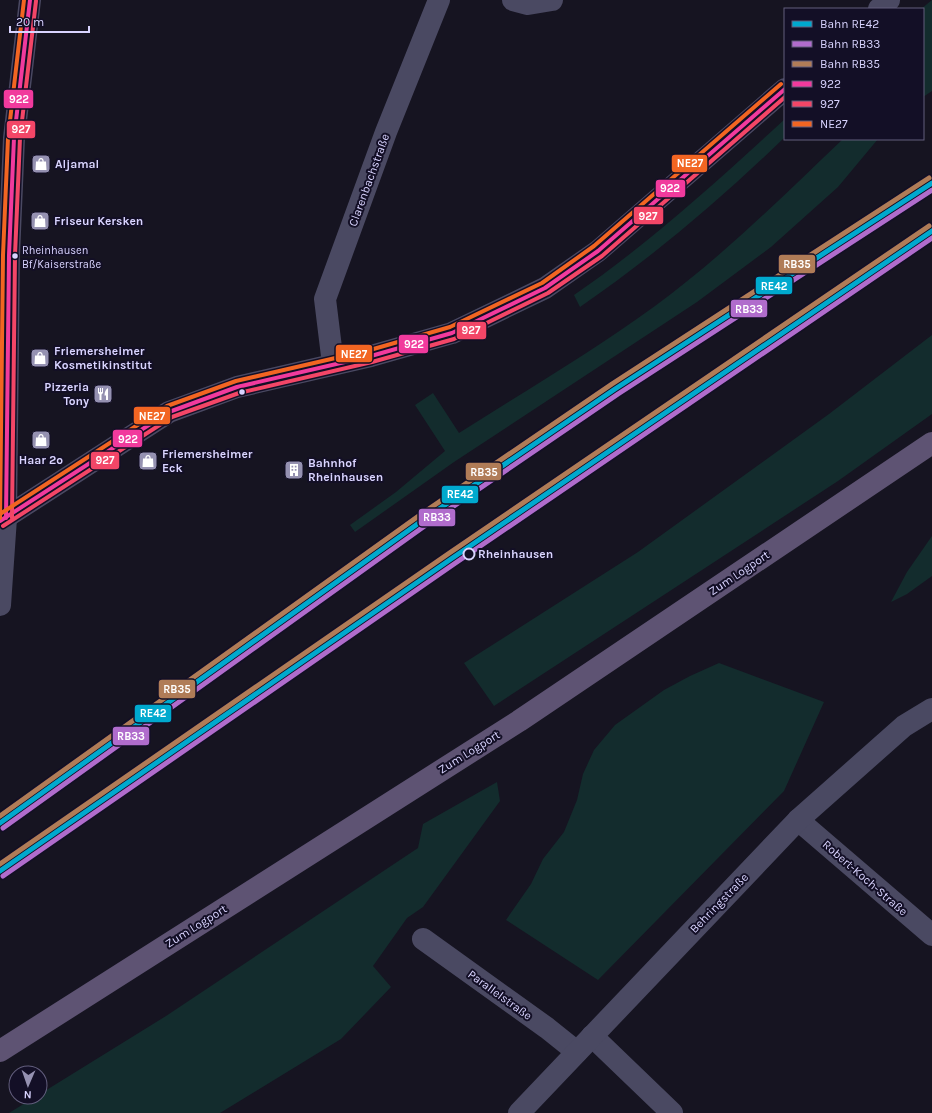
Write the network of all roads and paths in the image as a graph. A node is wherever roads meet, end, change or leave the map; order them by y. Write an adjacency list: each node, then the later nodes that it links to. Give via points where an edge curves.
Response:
1 (30, 0): 8 (street, via 14,138)
2 (439, 0): 9 (street, Clarenbachstraße, via 386,132 325,299)
3 (513, 0): 4 (street, via 528,4)
4 (552, 0)
5 (889, 0): 6 (street)
6 (880, 8)
7 (784, 90): 9 (street, via 598,251 545,288 452,333)
8 (4, 272): 11 (street)
9 (333, 364): 11 (street, via 237,387 169,412)
10 (932, 443): 18 (main road, Zum Logport, via 519,721)
11 (3, 520): 12 (street)
12 (0, 605)
13 (932, 709): 14 (street, Behringstraße, via 904,726)
14 (798, 820): 15 (street, Robert-Koch-Straße); 17 (street, Behringstraße)
15 (932, 935)
16 (423, 939): 19 (street, Parallelstraße)
17 (592, 1036): 19 (street, Behringstraße); 21 (street)
18 (0, 1051)
19 (576, 1052): 20 (street, Behringstraße)
20 (519, 1113)
21 (672, 1113)

